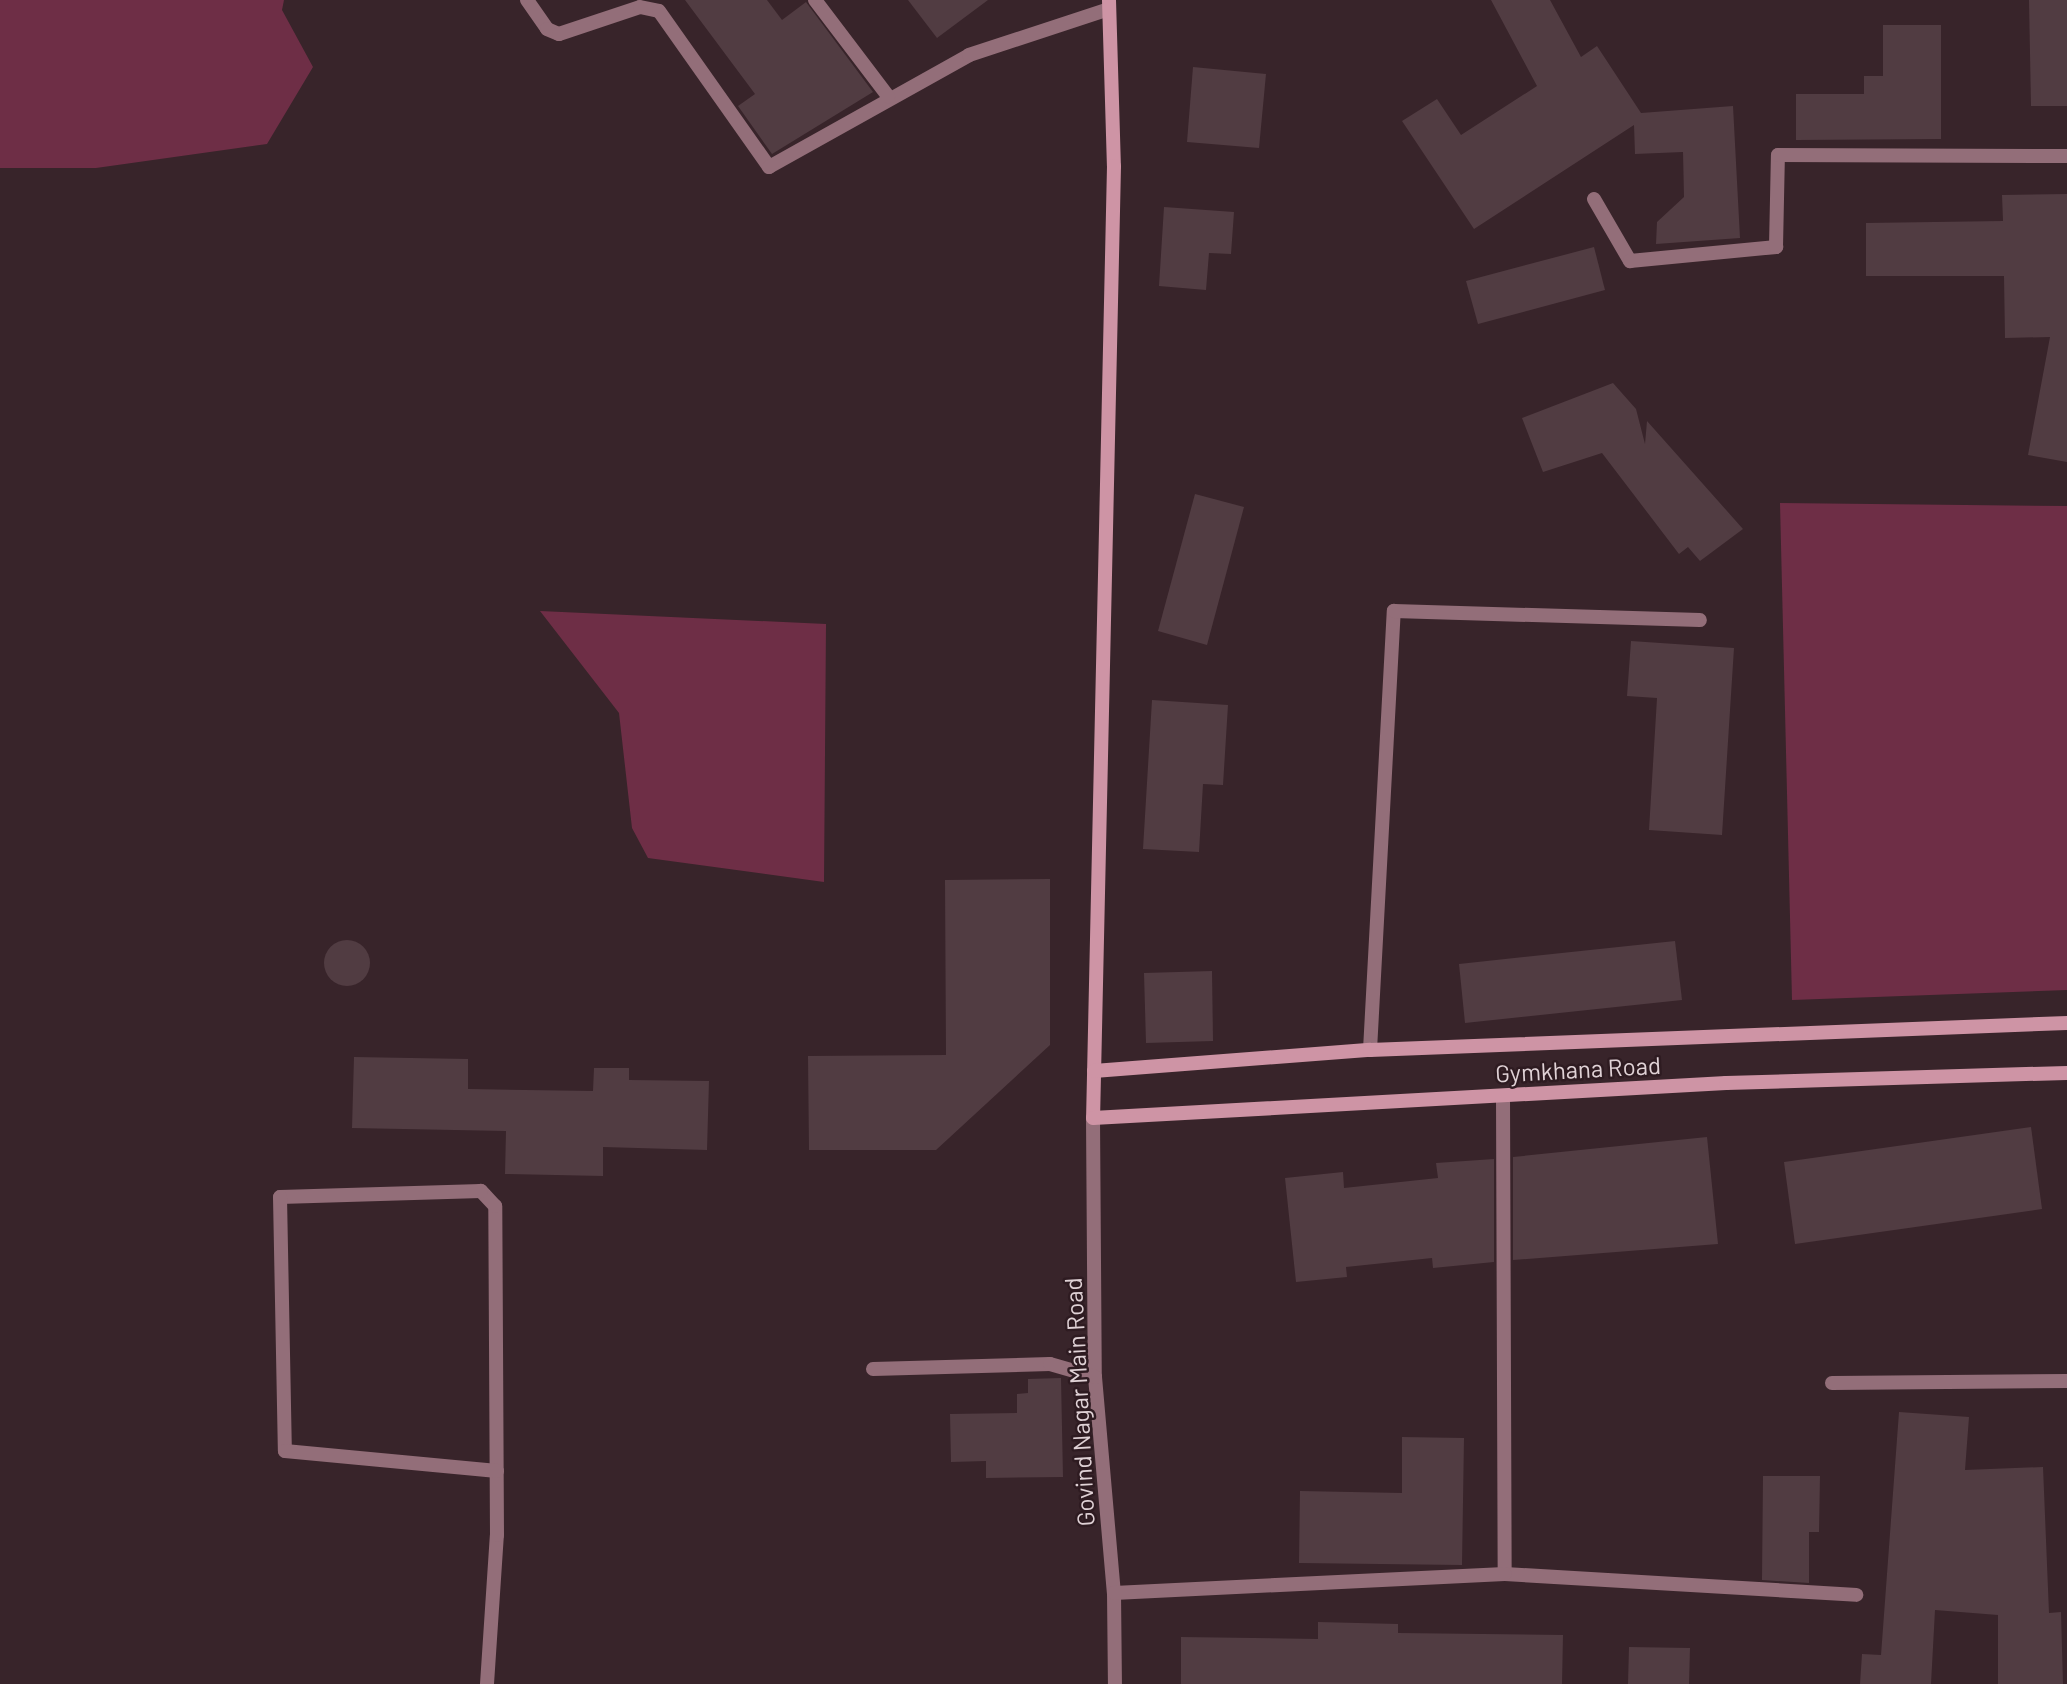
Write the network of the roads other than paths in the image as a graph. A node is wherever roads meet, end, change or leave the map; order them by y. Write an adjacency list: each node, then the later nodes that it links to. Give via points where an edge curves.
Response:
1 (527, 0): 4 (street, via 547,29 559,34 640,7 659,11 769,167)
2 (815, 0): 4 (street)
3 (1109, 5): 4 (street, via 969,55); 10 (street, via 1114,166)
4 (887, 96)
5 (2067, 156): 6 (street, via 1778,155 1776,247 1630,261)
6 (1594, 199)
7 (1700, 620): 9 (street, via 1394,611)
8 (2067, 1023): 9 (street, Gymkhana Road)
9 (1370, 1050): 10 (street, Gymkhana Road)
10 (1094, 1071): 13 (street)
11 (2067, 1073): 12 (street, Gymkhana Road, via 1911,1075)
12 (1503, 1096): 13 (street, Gymkhana Road); 19 (street)
13 (1093, 1118): 15 (street, Govind Nagar Main Road)
14 (873, 1369): 15 (street, via 1050,1364)
15 (1095, 1377): 20 (street, Govind Nagar Main Road)
16 (2067, 1381): 17 (street)
17 (1832, 1383)
18 (497, 1471): 18 (street, via 490,1197 481,1191 280,1197 285,1451); 22 (street)
19 (1505, 1574): 20 (street); 21 (street)
20 (1114, 1594): 23 (street, Govind Nagar Main Road)
21 (1856, 1595)
22 (487, 1684)
23 (1115, 1684)

